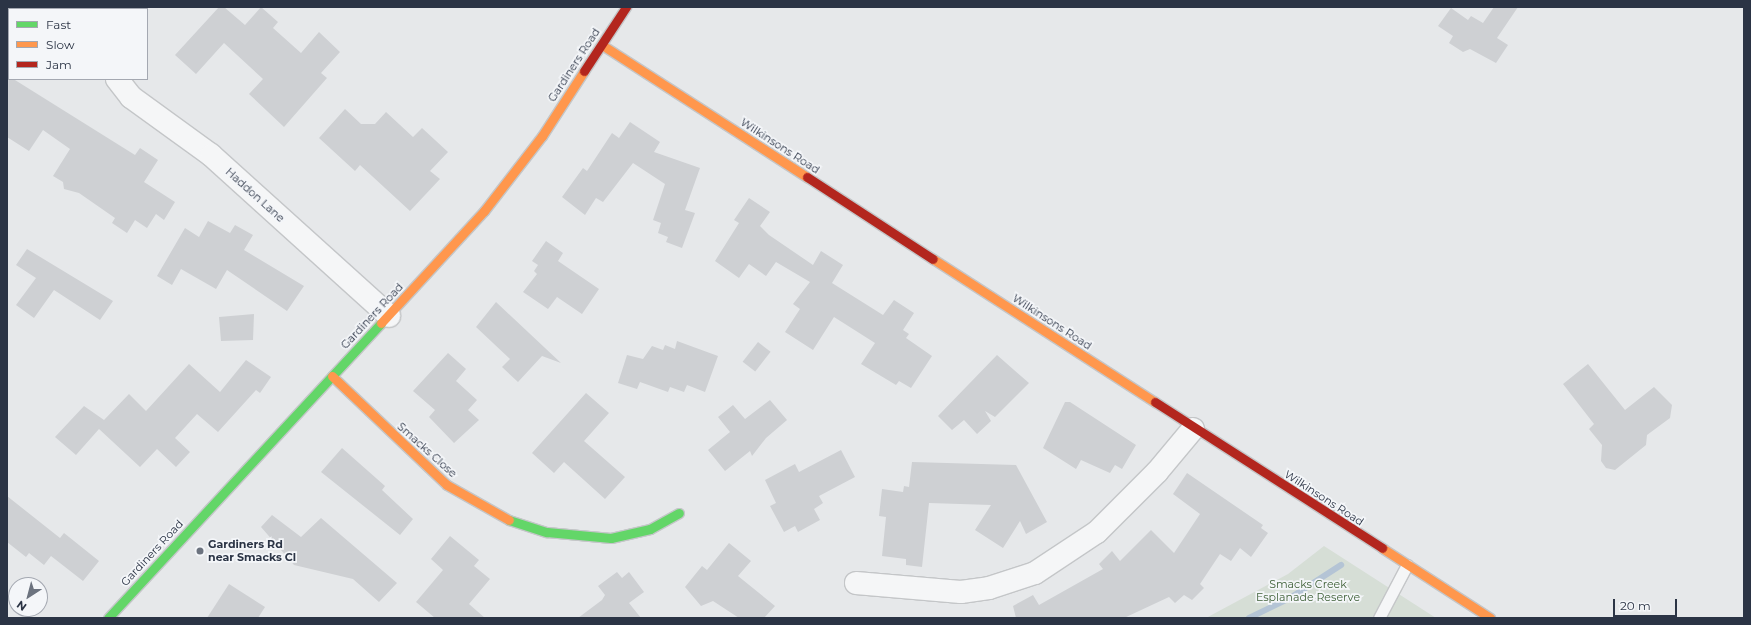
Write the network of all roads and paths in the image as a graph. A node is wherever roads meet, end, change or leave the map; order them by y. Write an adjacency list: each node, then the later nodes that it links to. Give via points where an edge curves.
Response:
1 (626, 7): 2 (street, Gardiners Road)
2 (602, 44): 4 (street, Gardiners Road, via 522,163); 6 (street, Wilkinsons Road)
3 (118, 80): 4 (street, Haddon Lane, via 131,97 211,155)
4 (389, 316): 5 (street, Gardiners Road)
5 (332, 376): 7 (street, Smacks Close, via 447,486 507,519 547,532 612,538 650,529); 10 (street, Gardiners Road)
6 (1194, 428): 8 (street, Wilkinsons Road); 9 (street, via 1157,472 1097,532 1035,573 989,588 961,592)
7 (679, 512)
8 (1407, 565): 11 (lane); 12 (street, Wilkinsons Road)
9 (856, 583)
10 (108, 618)
11 (1379, 618)
12 (1490, 618)

